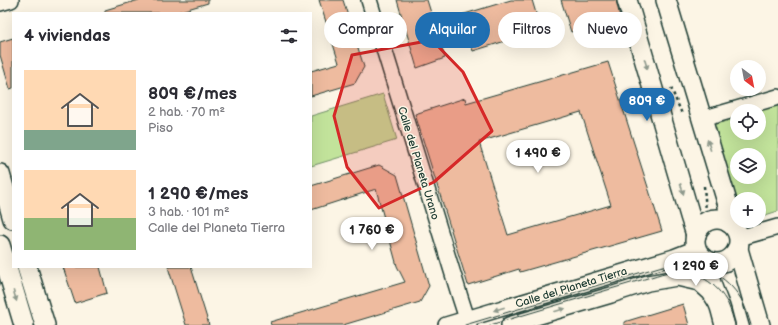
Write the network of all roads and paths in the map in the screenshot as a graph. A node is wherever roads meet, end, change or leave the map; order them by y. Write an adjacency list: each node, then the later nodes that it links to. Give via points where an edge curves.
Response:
1 (11, 0): 5 (street)
2 (369, 0): 20 (street, Calle del Planeta Urano)
3 (627, 0): 7 (street, one-way to 7)
4 (666, 0): 6 (street)
5 (0, 3)
6 (691, 85): 7 (path); 9 (street)
7 (665, 88): 9 (path); 13 (street, one-way to 13)
8 (778, 97): 9 (street)
9 (693, 119): 15 (street, one-way to 9, via 728,204)
10 (0, 174): 12 (street)
11 (703, 180): 13 (path, via 706,211)
12 (12, 216)
13 (690, 216): 17 (street)
14 (778, 227): 15 (street)
15 (735, 237): 17 (street, via 734,256 722,263 715,263); 17 (street, via 723,220 710,221 699,229); 25 (street)
16 (0, 245): 21 (street, one-way to 21)
17 (700, 248): 19 (street); 20 (street, Calle del Planeta Tierra, one-way to 20)
18 (27, 268): 22 (street)
19 (723, 317): 24 (street, Calle del Planeta Tierra, one-way to 19, via 648,283 678,278 699,283 710,293)
20 (468, 322): 23 (street, Calle del Planeta Tierra)
21 (24, 325)
22 (45, 325)
23 (446, 325)
24 (509, 325)
25 (760, 325)

